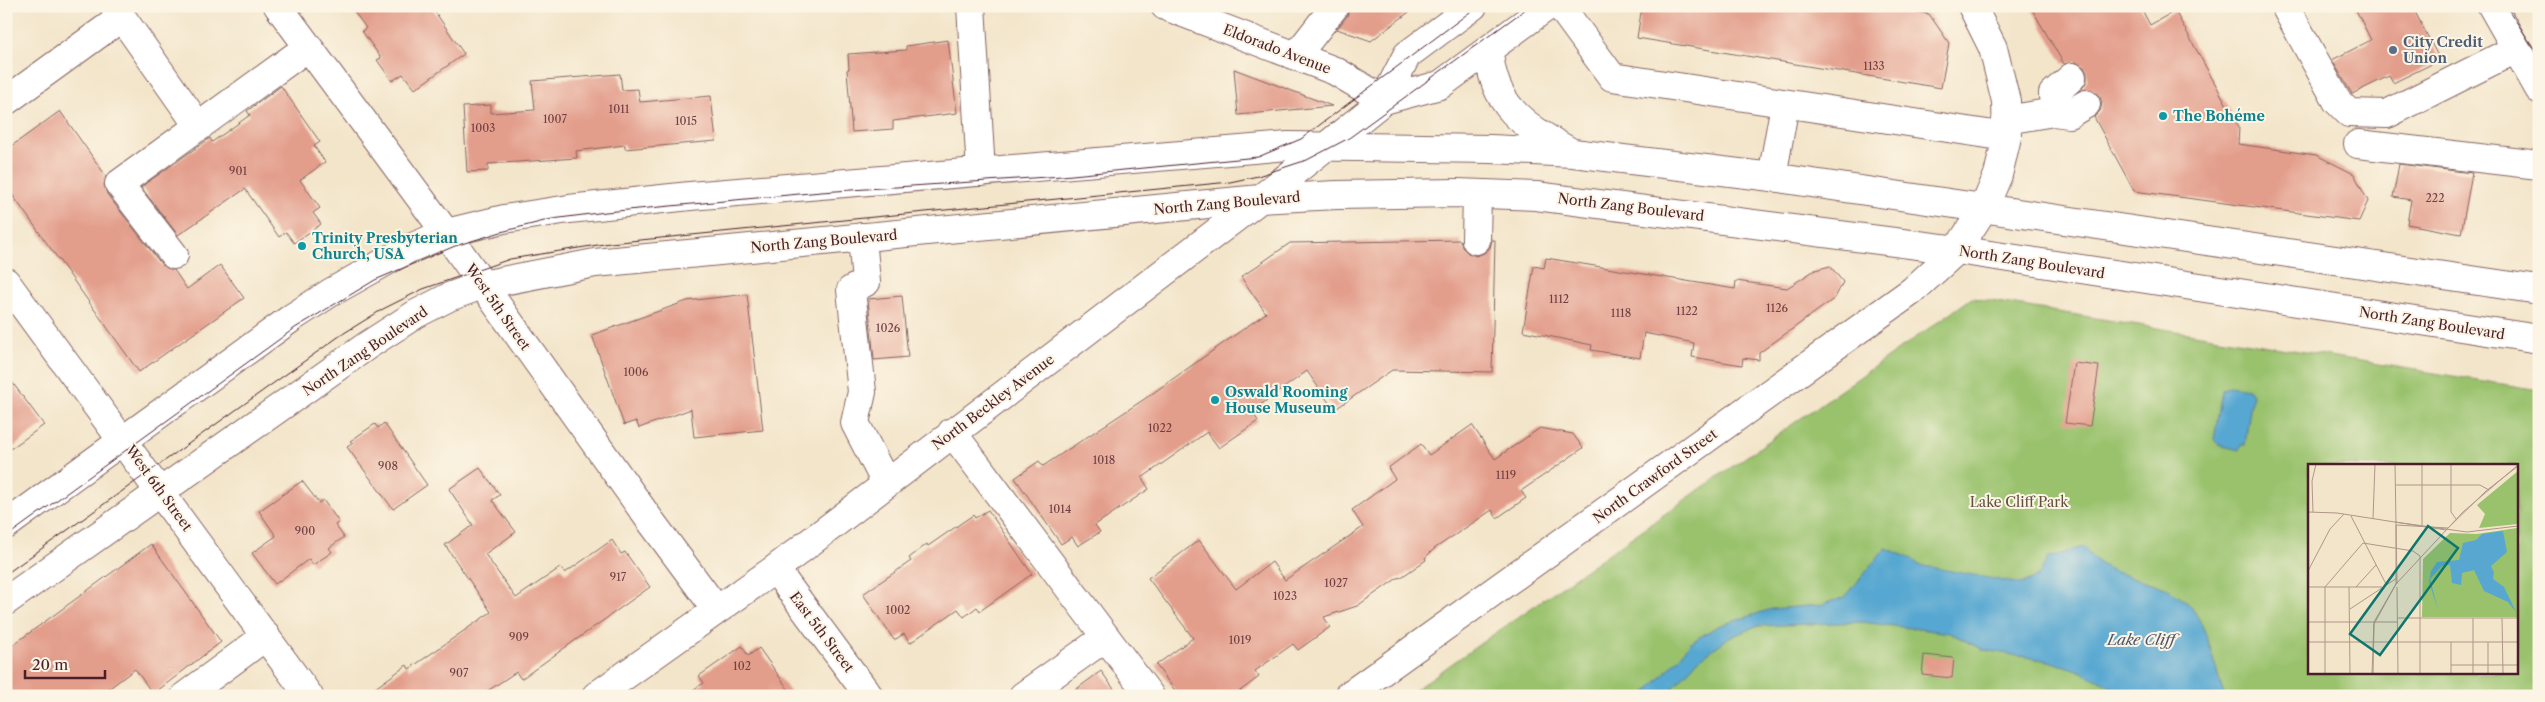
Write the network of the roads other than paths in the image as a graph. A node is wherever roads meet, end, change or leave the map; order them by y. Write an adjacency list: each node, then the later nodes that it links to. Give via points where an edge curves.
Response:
1 (278, 6): 12 (main road, West 5th Street)
2 (971, 6): 29 (main road)
3 (1335, 6): 15 (main road)
4 (1548, 6): 14 (main road, North Beckley Avenue)
5 (1560, 6): 20 (main road, via 1612,77)
6 (1972, 6): 24 (main road, North Crawford Street, via 1993,48 2006,101)
7 (2285, 6): 13 (main road, via 2337,101 2349,113 2387,114)
8 (2492, 6): 13 (main road)
9 (1169, 7): 15 (main road, Eldorado Avenue)
10 (1471, 7): 18 (main road, North Beckley Avenue, via 1407,55)
11 (118, 12): 19 (main road); 23 (main road)
12 (308, 47): 23 (main road); 34 (main road, West 5th Street)
13 (2516, 49): 17 (main road)
14 (1488, 50): 18 (main road, North Beckley Avenue, via 1440,85); 27 (main road, via 1490,68 1499,93 1513,112 1531,130)
15 (1296, 56): 18 (main road, Eldorado Avenue, via 1334,71)
16 (2072, 78): 22 (main road, via 2053,94)
17 (2539, 89)
18 (1384, 100): 26 (main road, North Beckley Avenue)
19 (6, 101)
20 (1785, 104): 24 (main road); 30 (main road)
21 (2086, 104): 22 (main road, via 2069,114)
22 (2054, 112): 24 (main road)
23 (199, 127): 38 (main road, via 120,184)
24 (2007, 129): 33 (main road, North Crawford Street, via 1998,175)
25 (2358, 144): 28 (main road)
26 (1326, 146): 27 (main road); 29 (main road, via 1288,146); 32 (main road, North Beckley Avenue)
27 (1573, 153): 30 (main road)
28 (2539, 165)
29 (981, 172): 34 (main road, via 568,209 504,219)
30 (1772, 177): 33 (main road)
31 (1478, 194): 32 (main road, North Zang Boulevard); 36 (main road); 37 (main road, North Zang Boulevard, via 1536,196 1624,206)
32 (1260, 199): 35 (main road, North Zang Boulevard); 43 (main road, North Beckley Avenue)
33 (1984, 208): 37 (main road, North Crawford Street); 41 (main road)
34 (446, 233): 40 (main road, West 5th Street); 44 (main road, via 408,249 330,293)
35 (862, 237): 40 (main road, North Zang Boulevard, via 595,263); 45 (main road, via 866,282 851,290 862,392 855,424)
36 (1476, 240)
37 (1957, 250): 42 (main road, North Zang Boulevard); 59 (main road, North Crawford Street, via 1912,291)
38 (174, 255)
39 (6, 282): 44 (main road, West 6th Street)
40 (482, 285): 46 (main road, North Zang Boulevard, via 424,310 368,345); 50 (main road, West 5th Street)
41 (2539, 290)
42 (2539, 339)
43 (952, 432): 45 (main road, North Beckley Avenue); 52 (main road)
44 (123, 440): 46 (main road, West 6th Street); 47 (main road)
45 (886, 483): 48 (main road, North Beckley Avenue)
46 (162, 492): 49 (main road, North Zang Boulevard); 51 (main road, West 6th Street)
47 (6, 525)
48 (775, 568): 50 (main road, North Beckley Avenue); 56 (main road, East 5th Street)
49 (6, 602)
50 (716, 609): 55 (main road, North Beckley Avenue)
51 (266, 636): 53 (main road); 54 (main road, West 6th Street)
52 (1106, 638): 57 (main road); 58 (main road)
53 (185, 696)
54 (309, 696)
55 (596, 696)
56 (869, 696)
57 (1023, 696)
58 (1150, 696)
59 (1348, 696)

